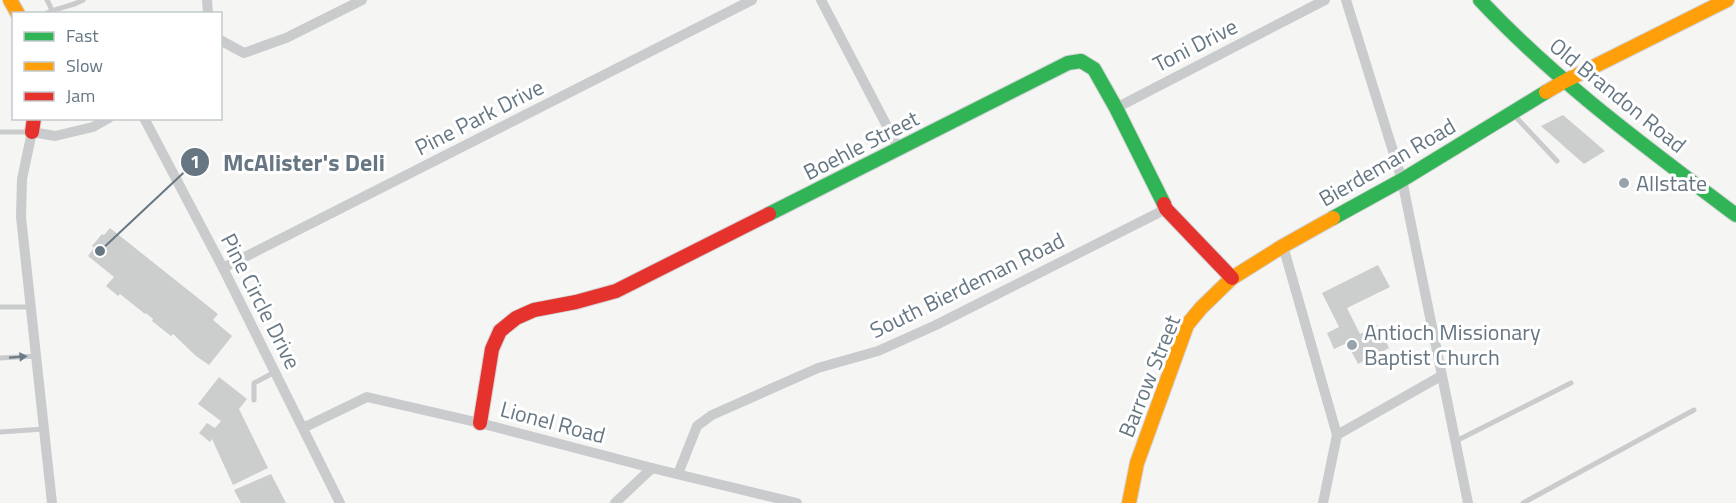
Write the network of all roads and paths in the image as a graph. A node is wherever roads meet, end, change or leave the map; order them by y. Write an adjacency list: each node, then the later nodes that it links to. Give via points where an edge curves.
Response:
1 (47, 0): 10 (lane)
2 (83, 0): 10 (lane)
3 (362, 0): 12 (street, via 286,38 244,53)
4 (752, 0): 26 (street, Pine Park Drive)
5 (821, 0): 20 (street)
6 (1324, 0): 14 (street, Toni Drive)
7 (1346, 0): 22 (street)
8 (1480, 0): 13 (street, Old Brandon Road, via 1506,30)
9 (1727, 0): 13 (street, Bierdeman Road)
10 (52, 10): 11 (lane)
11 (48, 12)
12 (222, 41)
13 (1563, 82): 15 (street, Bierdeman Road); 24 (street, Old Brandon Road)
14 (1116, 108): 20 (street, Boehle Street, via 1094,69 1081,61 1068,63); 23 (street, Boehle Street)
15 (1512, 113): 21 (lane); 22 (street, Bierdeman Road)
16 (105, 120): 18 (street, via 55,136)
17 (145, 120): 26 (street, Pine Circle Drive)
18 (33, 125): 19 (lane); 29 (street, via 22,179 21,217)
19 (0, 132)
20 (898, 149): 37 (street, Boehle Street, via 616,291 534,310 516,318 500,331 492,349)
21 (1557, 161)
22 (1402, 180): 25 (street, Bierdeman Road); 33 (street)
23 (1166, 209): 27 (street, Boehle Street); 44 (street, South Bierdeman Road, via 936,325 878,351 818,368 712,415 697,426)
24 (1736, 215)
25 (1283, 246): 27 (street, Bierdeman Road); 41 (street)
26 (223, 268): 32 (street, Pine Circle Drive)
27 (1232, 278): 49 (street, Barrow Street, via 1187,325 1137,463)
28 (0, 307): 29 (lane)
29 (31, 308): 30 (street)
30 (36, 356): 31 (lane, one-way to 30); 39 (street)
31 (0, 358)
32 (275, 372): 35 (lane, via 254,383); 38 (street, Pine Circle Drive)
33 (1441, 376): 41 (street); 42 (street)
34 (1571, 383): 42 (lane)
35 (254, 400)
36 (1694, 411): 52 (lane)
37 (480, 423): 38 (street, Lionel Road, via 367,397); 43 (street, Lionel Road)
38 (303, 428): 46 (street, Pine Circle Drive)
39 (44, 429): 40 (lane); 45 (street)
40 (0, 432)
41 (1337, 435): 50 (street)
42 (1455, 442): 51 (street)
43 (652, 468): 44 (street, Lionel Road); 47 (street)
44 (678, 474): 48 (street, Lionel Road)
45 (52, 503)
46 (340, 503)
47 (615, 503)
48 (797, 503)
49 (1129, 503)
50 (1323, 503)
51 (1468, 503)
52 (1523, 503)

